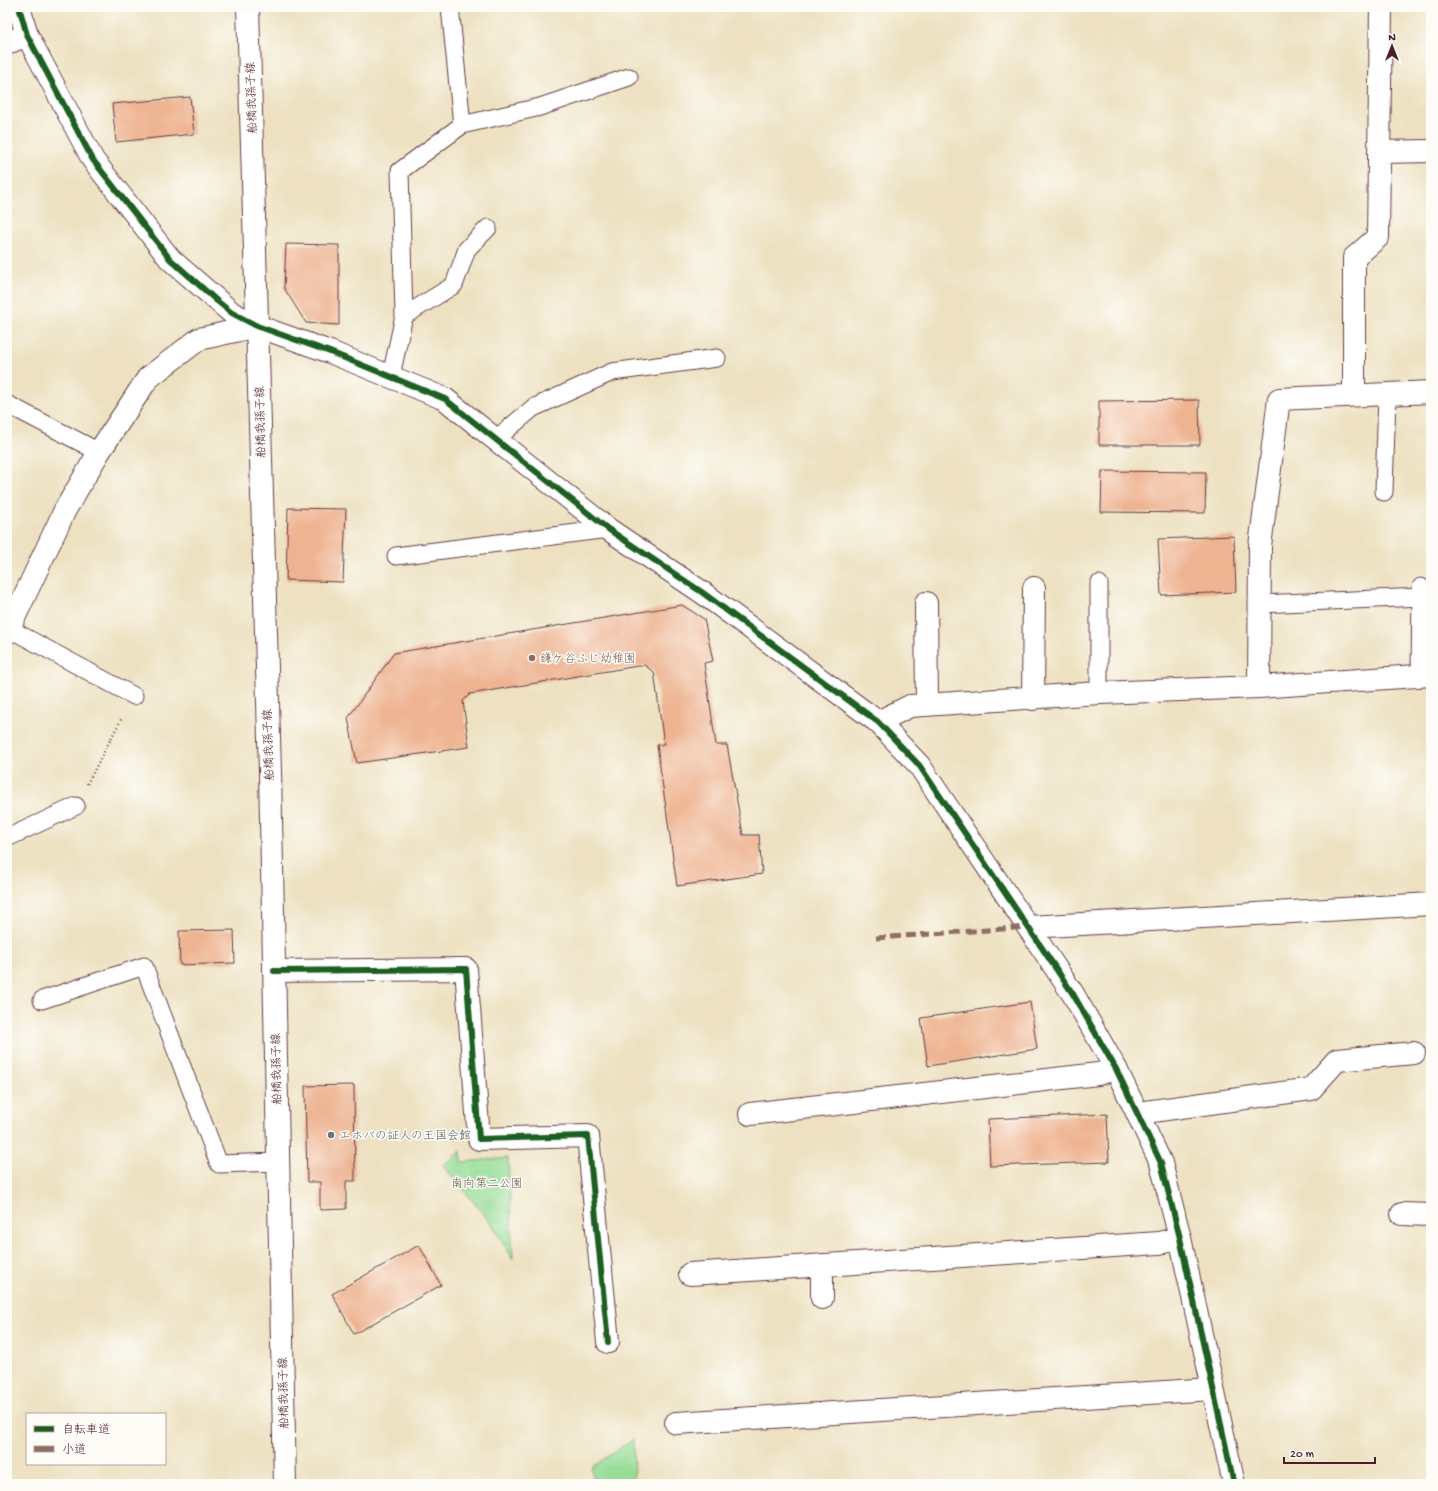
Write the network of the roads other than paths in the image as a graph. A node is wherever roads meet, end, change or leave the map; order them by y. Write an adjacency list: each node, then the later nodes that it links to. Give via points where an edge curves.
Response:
1 (19, 7): 5 (street)
2 (248, 7): 13 (street, 船橋我孫子線)
3 (450, 7): 8 (lane)
4 (1381, 7): 10 (street)
5 (27, 35): 6 (street); 13 (street, via 93,160 170,259 232,313)
6 (7, 44)
7 (628, 77): 8 (lane, via 540,107)
8 (462, 125): 12 (lane, via 400,171)
9 (1431, 151): 10 (street)
10 (1379, 152): 18 (street, via 1378,237 1354,258)
11 (488, 228): 12 (lane, via 467,249 454,285)
12 (404, 316): 15 (lane)
13 (257, 326): 15 (street); 21 (street, via 199,339 148,378); 41 (street, 船橋我孫子線)
14 (717, 358): 20 (lane, via 612,372 533,408)
15 (391, 376): 20 (street, via 445,399)
16 (1431, 392): 17 (street)
17 (1387, 394): 18 (street); 22 (lane)
18 (1354, 395): 28 (street, via 1279,399 1260,546)
19 (7, 404): 21 (lane)
20 (496, 439): 23 (street)
21 (99, 452): 29 (street, via 65,510)
22 (1384, 492)
23 (608, 529): 24 (lane); 36 (street, via 703,593)
24 (396, 556)
25 (1099, 584): 32 (lane)
26 (1034, 588): 34 (street)
27 (926, 602): 35 (street)
28 (1260, 604): 30 (lane, via 1422,592); 31 (street)
29 (9, 631): 33 (lane)
30 (1426, 675): 31 (street)
31 (1259, 687): 32 (street)
32 (1099, 693): 34 (street)
33 (134, 696)
34 (1033, 699): 35 (street)
35 (927, 705): 36 (street, via 910,706)
36 (878, 722): 40 (street, via 919,765)
37 (76, 806): 38 (lane)
38 (7, 838)
39 (1431, 904): 40 (street)
40 (1029, 926): 44 (street, via 1073,994)
41 (274, 971): 47 (street, 船橋我孫子線); 54 (street, via 466,969 479,1139 588,1136)
42 (42, 1000): 47 (lane, via 144,966 219,1164)
43 (1414, 1053): 45 (street, via 1337,1060 1311,1089)
44 (1116, 1069): 45 (street); 46 (street, via 1098,1074)
45 (1138, 1113): 50 (street, via 1161,1163)
46 (750, 1114)
47 (278, 1162): 57 (street, 船橋我孫子線)
48 (1402, 1214): 49 (street)
49 (1431, 1215)
50 (1180, 1238): 51 (street, via 1159,1244); 55 (street)
51 (822, 1265): 52 (street); 53 (street)
52 (690, 1274)
53 (822, 1298)
54 (608, 1342)
55 (1212, 1389): 56 (street); 58 (street)
56 (676, 1423)
57 (285, 1484)
58 (1234, 1484)

